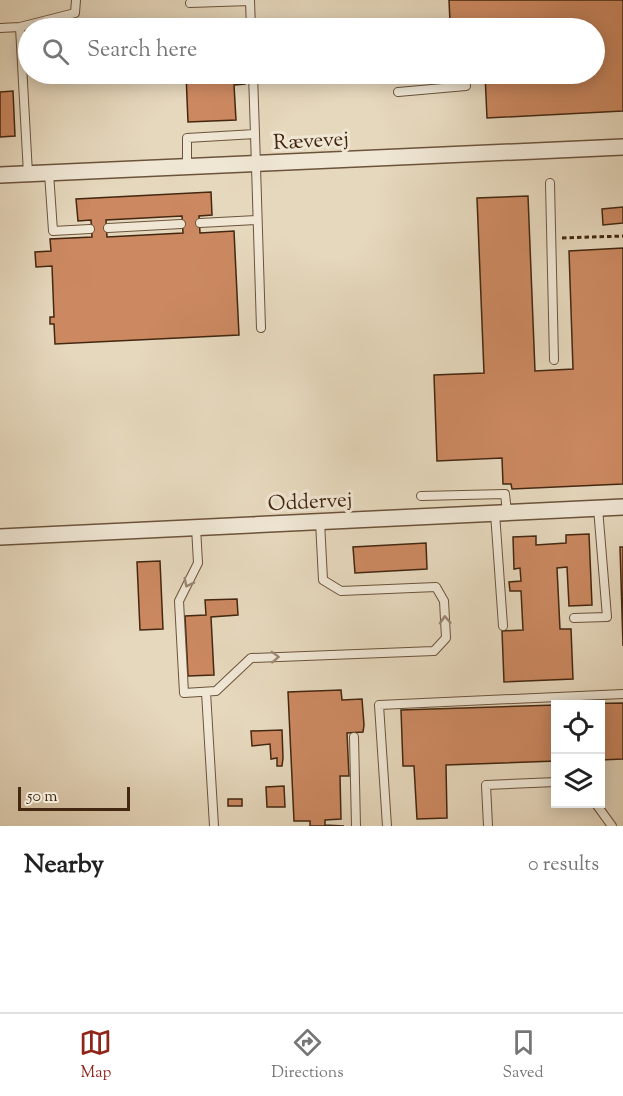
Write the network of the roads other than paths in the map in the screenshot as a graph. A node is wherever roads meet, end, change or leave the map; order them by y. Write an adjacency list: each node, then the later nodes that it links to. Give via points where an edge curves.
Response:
1 (76, 0): 3 (lane, via 75,14)
2 (190, 3): 4 (lane, via 250,1)
3 (58, 18)
4 (251, 18)
5 (18, 27): 6 (lane)
6 (0, 28)
7 (23, 84): 16 (lane)
8 (253, 84): 11 (lane)
9 (466, 86): 10 (lane)
10 (398, 92)
11 (255, 134): 13 (lane); 14 (lane, via 187,138)
12 (623, 147): 13 (street, Rævevej)
13 (255, 164): 14 (street, Rævevej); 19 (lane)
14 (187, 167): 15 (street, Rævevej)
15 (49, 173): 16 (street, Rævevej); 23 (lane, via 53,231)
16 (28, 174): 17 (street, Rævevej)
17 (0, 175)
18 (550, 183): 25 (lane)
19 (257, 220): 20 (lane); 24 (lane)
20 (200, 223)
21 (181, 224): 22 (lane)
22 (108, 228)
23 (90, 229)
24 (261, 328)
25 (554, 360)
26 (421, 496): 29 (lane, via 505,494)
27 (623, 507): 28 (street, Oddervej)
28 (598, 508): 29 (street, Oddervej); 33 (lane, via 607,617)
29 (501, 513): 30 (street, Oddervej); 34 (lane)
30 (320, 521): 31 (street, Oddervej); 35 (lane, one-way to 30, via 216,691 251,658 434,651 446,638 444,601 436,587 341,591 323,580)
31 (196, 528): 32 (street, Oddervej); 35 (lane, one-way to 35, via 198,563 179,601 184,693)
32 (0, 537)
33 (574, 618)
34 (503, 626)
35 (206, 692): 40 (lane)
36 (623, 694): 42 (lane, via 379,705)
37 (354, 736): 41 (lane)
38 (551, 782): 43 (lane, via 486,785)
39 (599, 808): 44 (lane)
40 (214, 826)
41 (356, 826)
42 (387, 826)
43 (488, 826)
44 (612, 826)

